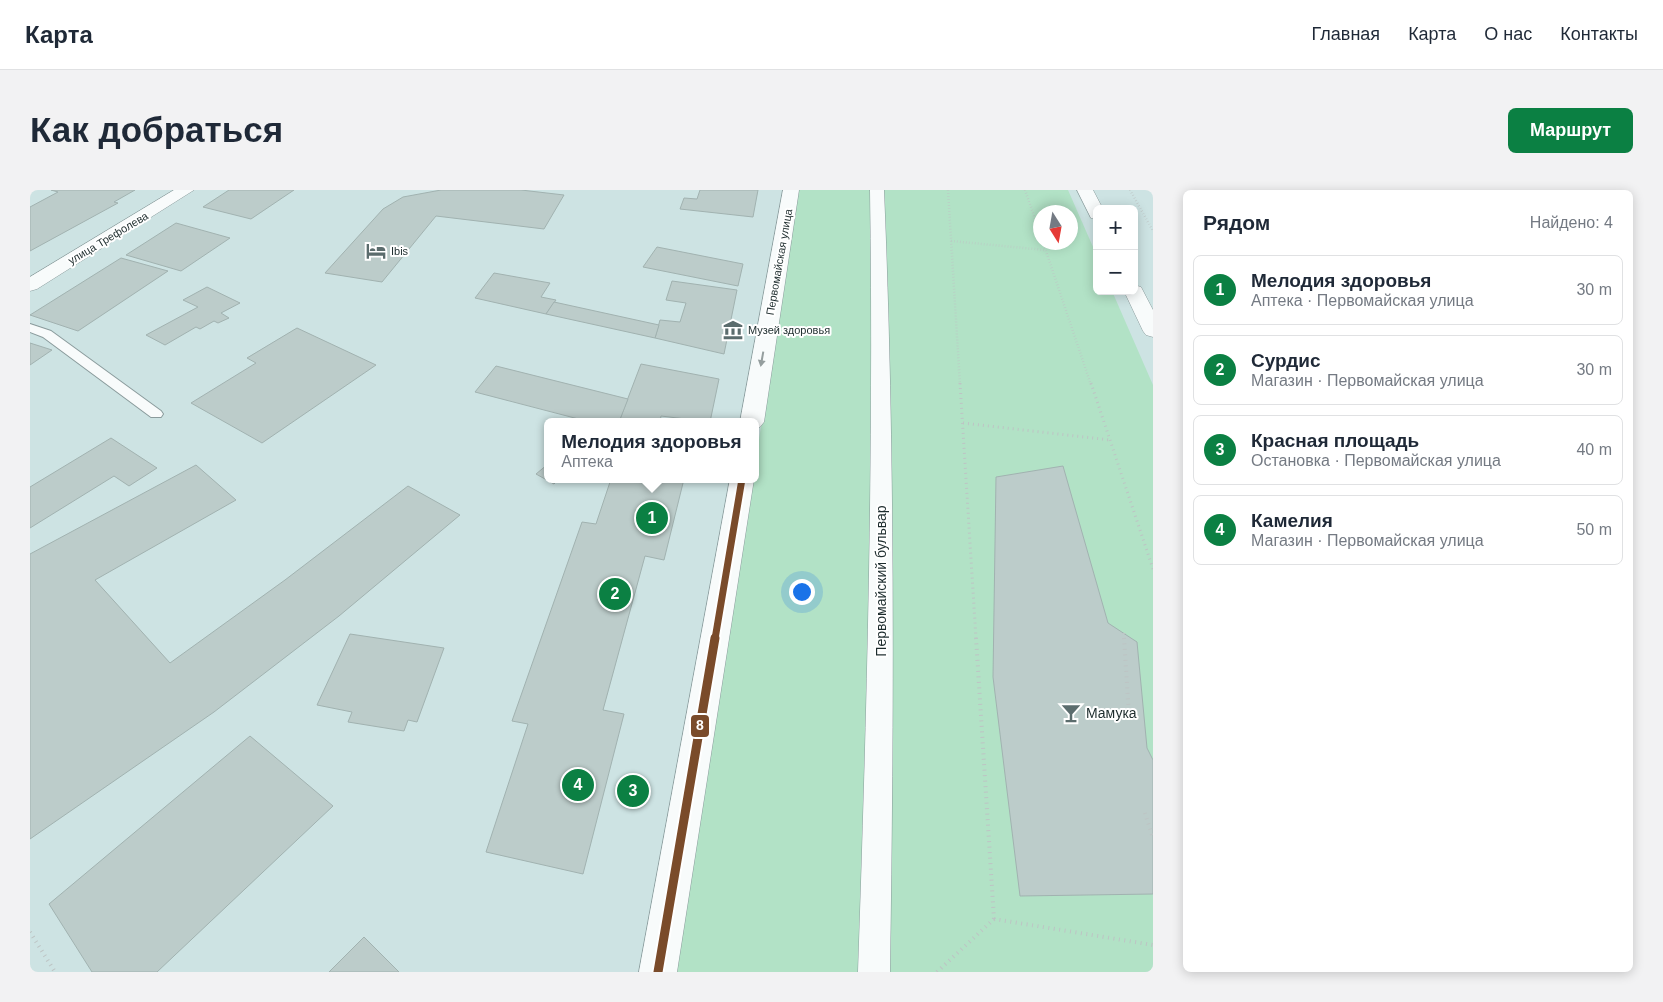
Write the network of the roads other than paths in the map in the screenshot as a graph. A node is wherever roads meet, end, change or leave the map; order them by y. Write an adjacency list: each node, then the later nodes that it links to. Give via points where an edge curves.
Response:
1 (186, 190): 6 (main road, улица Трефолева)
2 (791, 190): 11 (main road, Первомайская улица, one-way to 11)
3 (876, 190): 14 (street, Первомайский бульвар, via 881,316 882,706)
4 (1085, 190): 5 (main road)
5 (1093, 206)
6 (30, 285)
7 (1136, 295): 9 (main road)
8 (30, 328): 10 (lane, via 47,334)
9 (1153, 331)
10 (156, 414)
11 (753, 418)
12 (741, 483): 13 (main road)
13 (658, 972)
14 (874, 972)

